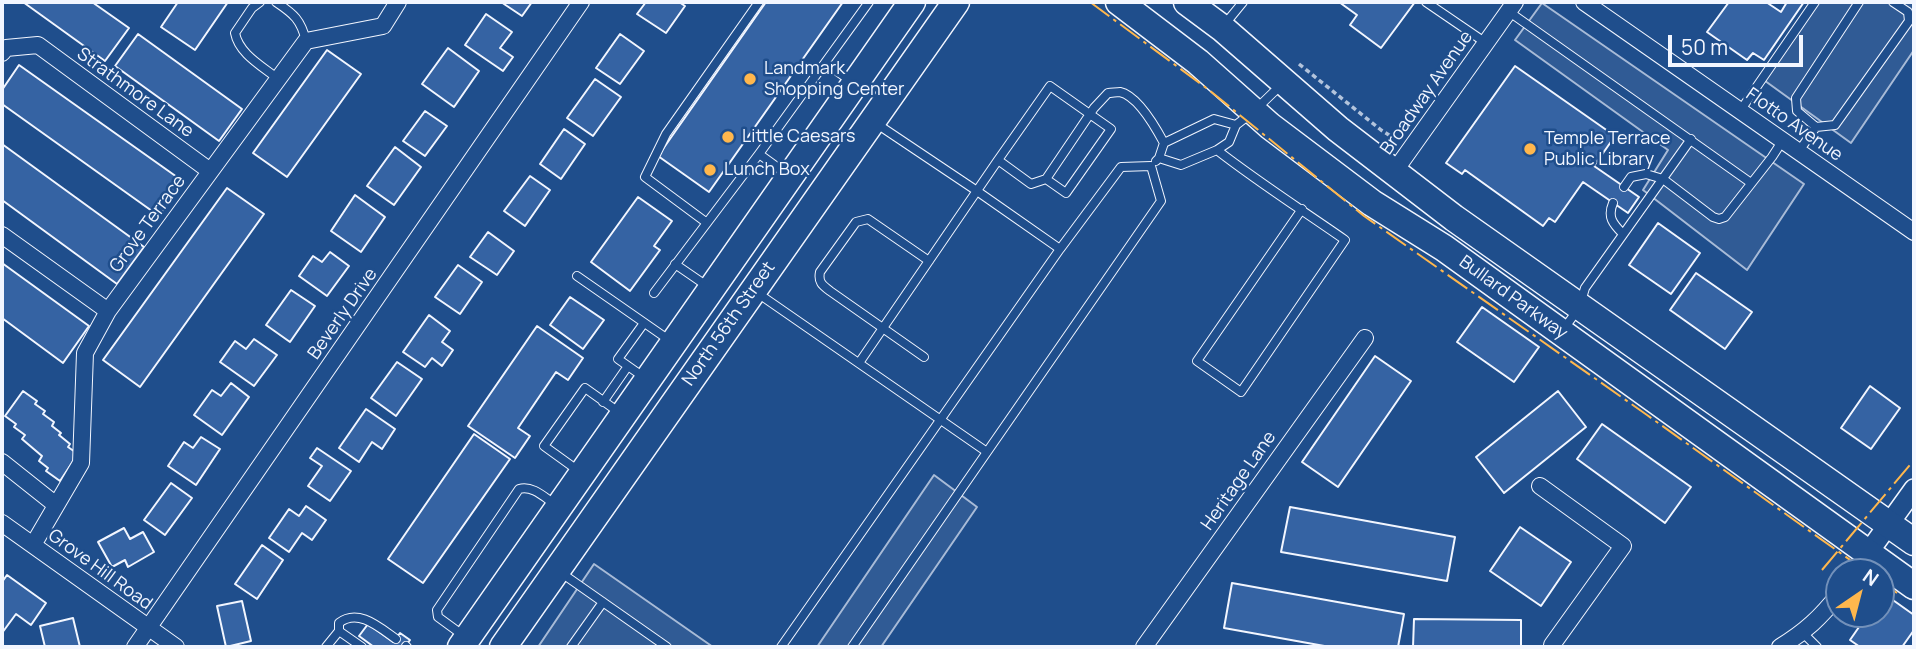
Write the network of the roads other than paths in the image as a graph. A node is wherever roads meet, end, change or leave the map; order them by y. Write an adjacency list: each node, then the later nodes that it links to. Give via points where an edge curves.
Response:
1 (260, 2): 24 (lane, via 235,33 237,43)
2 (276, 2): 19 (lane, via 294,15)
3 (398, 2): 19 (street, via 383,26)
4 (581, 2): 92 (street, Beverly Drive)
5 (759, 2): 50 (lane, via 666,134 645,177)
6 (869, 2): 22 (lane)
7 (912, 2): 25 (main road, North 56th Street)
8 (956, 2): 29 (main road, North 56th Street)
9 (1119, 2): 28 (main road, Bullard Parkway, via 1198,62)
10 (1188, 2): 18 (main road, Bullard Parkway)
11 (1242, 2): 18 (lane)
12 (1426, 2): 20 (lane)
13 (1584, 2): 26 (street, Flotto Avenue)
14 (1815, 2): 26 (lane)
15 (1859, 2): 30 (lane, via 1796,98 1797,111)
16 (1893, 2): 30 (lane, via 1908,12 1909,21 1835,125)
17 (1512, 6): 20 (street, Broadway Avenue); 31 (lane)
18 (1222, 28): 23 (main road, Bullard Parkway)
19 (306, 41): 24 (street, Grove Terrace)
20 (1486, 43): 41 (street, Broadway Avenue)
21 (2, 53): 40 (street, Strathmore Lane, via 6,48 38,45)
22 (825, 63): 25 (lane); 36 (lane)
23 (1289, 71): 28 (lane); 41 (main road, Bullard Parkway, via 1338,129)
24 (278, 79): 40 (street, Grove Terrace)
25 (854, 84): 42 (main road, North 56th Street)
26 (1740, 111): 32 (street, Flotto Avenue)
27 (1090, 114): 33 (lane, via 1108,93 1119,92 1138,105); 38 (lane, via 1050,86); 43 (lane); 43 (lane, via 1111,129 1066,193)
28 (1245, 119): 33 (lane, via 1214,119); 34 (lane, via 1229,142); 65 (main road, Bullard Parkway, via 1444,248)
29 (873, 121): 47 (lane); 59 (main road, North 56th Street)
30 (1815, 127): 35 (lane)
31 (1691, 139): 44 (lane); 45 (lane)
32 (1783, 140): 35 (street, Flotto Avenue); 45 (lane)
33 (1164, 143): 37 (lane)
34 (1217, 150): 37 (lane, via 1181,164); 49 (lane)
35 (1799, 151): 51 (street, Flotto Avenue)
36 (759, 154): 42 (lane); 50 (lane)
37 (1159, 158): 39 (lane)
38 (998, 160): 43 (lane, via 1031,184); 47 (lane)
39 (1151, 166): 54 (lane, via 1121,167); 74 (lane, via 1161,201)
40 (209, 171): 62 (street, Grove Terrace)
41 (1394, 172): 61 (main road, Bullard Parkway)
42 (790, 176): 58 (main road, North 56th Street); 67 (main road, via 793,194 729,298)
43 (1046, 179)
44 (1663, 179): 45 (lane, via 1719,219 1730,214); 46 (lane, via 1640,174); 52 (lane)
45 (1751, 183)
46 (1624, 187)
47 (977, 191): 54 (lane); 55 (lane)
48 (1613, 203): 52 (lane, via 1611,218)
49 (1302, 209): 49 (lane, via 1345,240 1241,392 1197,361)
50 (707, 223): 56 (lane)
51 (1914, 232)
52 (1623, 234): 61 (lane, via 1585,288)
53 (2, 235): 62 (street)
54 (1060, 249): 73 (lane)
55 (929, 261): 64 (lane); 64 (lane, via 868,219 856,222 820,272 820,283)
56 (675, 264): 58 (lane); 60 (lane)
57 (577, 276): 63 (lane)
58 (712, 289): 68 (main road, North 56th Street)
59 (753, 290): 67 (main road, North 56th Street); 70 (lane)
60 (654, 293)
61 (1579, 308): 65 (lane); 82 (main road, Bullard Parkway)
62 (108, 311): 79 (street, Grove Terrace, via 85,353 81,463)
63 (644, 323): 68 (lane); 71 (lane, via 618,359)
64 (882, 329): 69 (lane); 70 (lane)
65 (1561, 332): 85 (main road, Bullard Parkway)
66 (1365, 338): 106 (street, Heritage Lane)
67 (719, 340): 87 (main road, North 56th Street)
68 (673, 343): 71 (main road, North 56th Street)
69 (924, 357)
70 (859, 363): 73 (lane)
71 (637, 373): 72 (main road, North 56th Street)
72 (613, 408): 76 (main road, North 56th Street); 76 (lane, via 585,388 544,446); 87 (main road, via 631,425 562,538)
73 (941, 420): 74 (lane); 104 (lane)
74 (986, 452): 105 (lane)
75 (2, 462): 79 (street)
76 (582, 473): 80 (main road, North 56th Street)
77 (1540, 486): 107 (street, via 1623,546)
78 (1914, 489): 82 (street)
79 (56, 505): 84 (street, Grove Terrace)
80 (559, 507): 96 (main road, North 56th Street); 96 (lane, via 525,487 511,499 437,610 438,617)
81 (2, 523): 84 (street, Grove Hill Road)
82 (1889, 525): 83 (main road, Bullard Parkway); 86 (street)
83 (1914, 542)
84 (33, 545): 92 (street, Grove Hill Road)
85 (1855, 558)
86 (1865, 558)
87 (557, 570): 90 (lane); 101 (main road, North 56th Street)
88 (1895, 578): 89 (main road, Bullard Parkway)
89 (1914, 586)
90 (603, 602): 102 (lane); 103 (lane)
91 (1825, 612): 94 (street)
92 (149, 629): 97 (street, Beverly Drive); 98 (street, Grove Hill Road)
93 (339, 631): 95 (lane, via 345,618 361,617); 99 (lane); 100 (lane)
94 (1802, 633): 108 (street); 109 (lane)
95 (396, 639)
96 (464, 643)
97 (135, 647)
98 (176, 647)
99 (326, 647)
100 (362, 647)
101 (503, 647)
102 (571, 647)
103 (667, 647)
104 (781, 647)
105 (852, 647)
106 (1144, 647)
107 (1554, 647)
108 (1780, 647)
109 (1817, 647)

